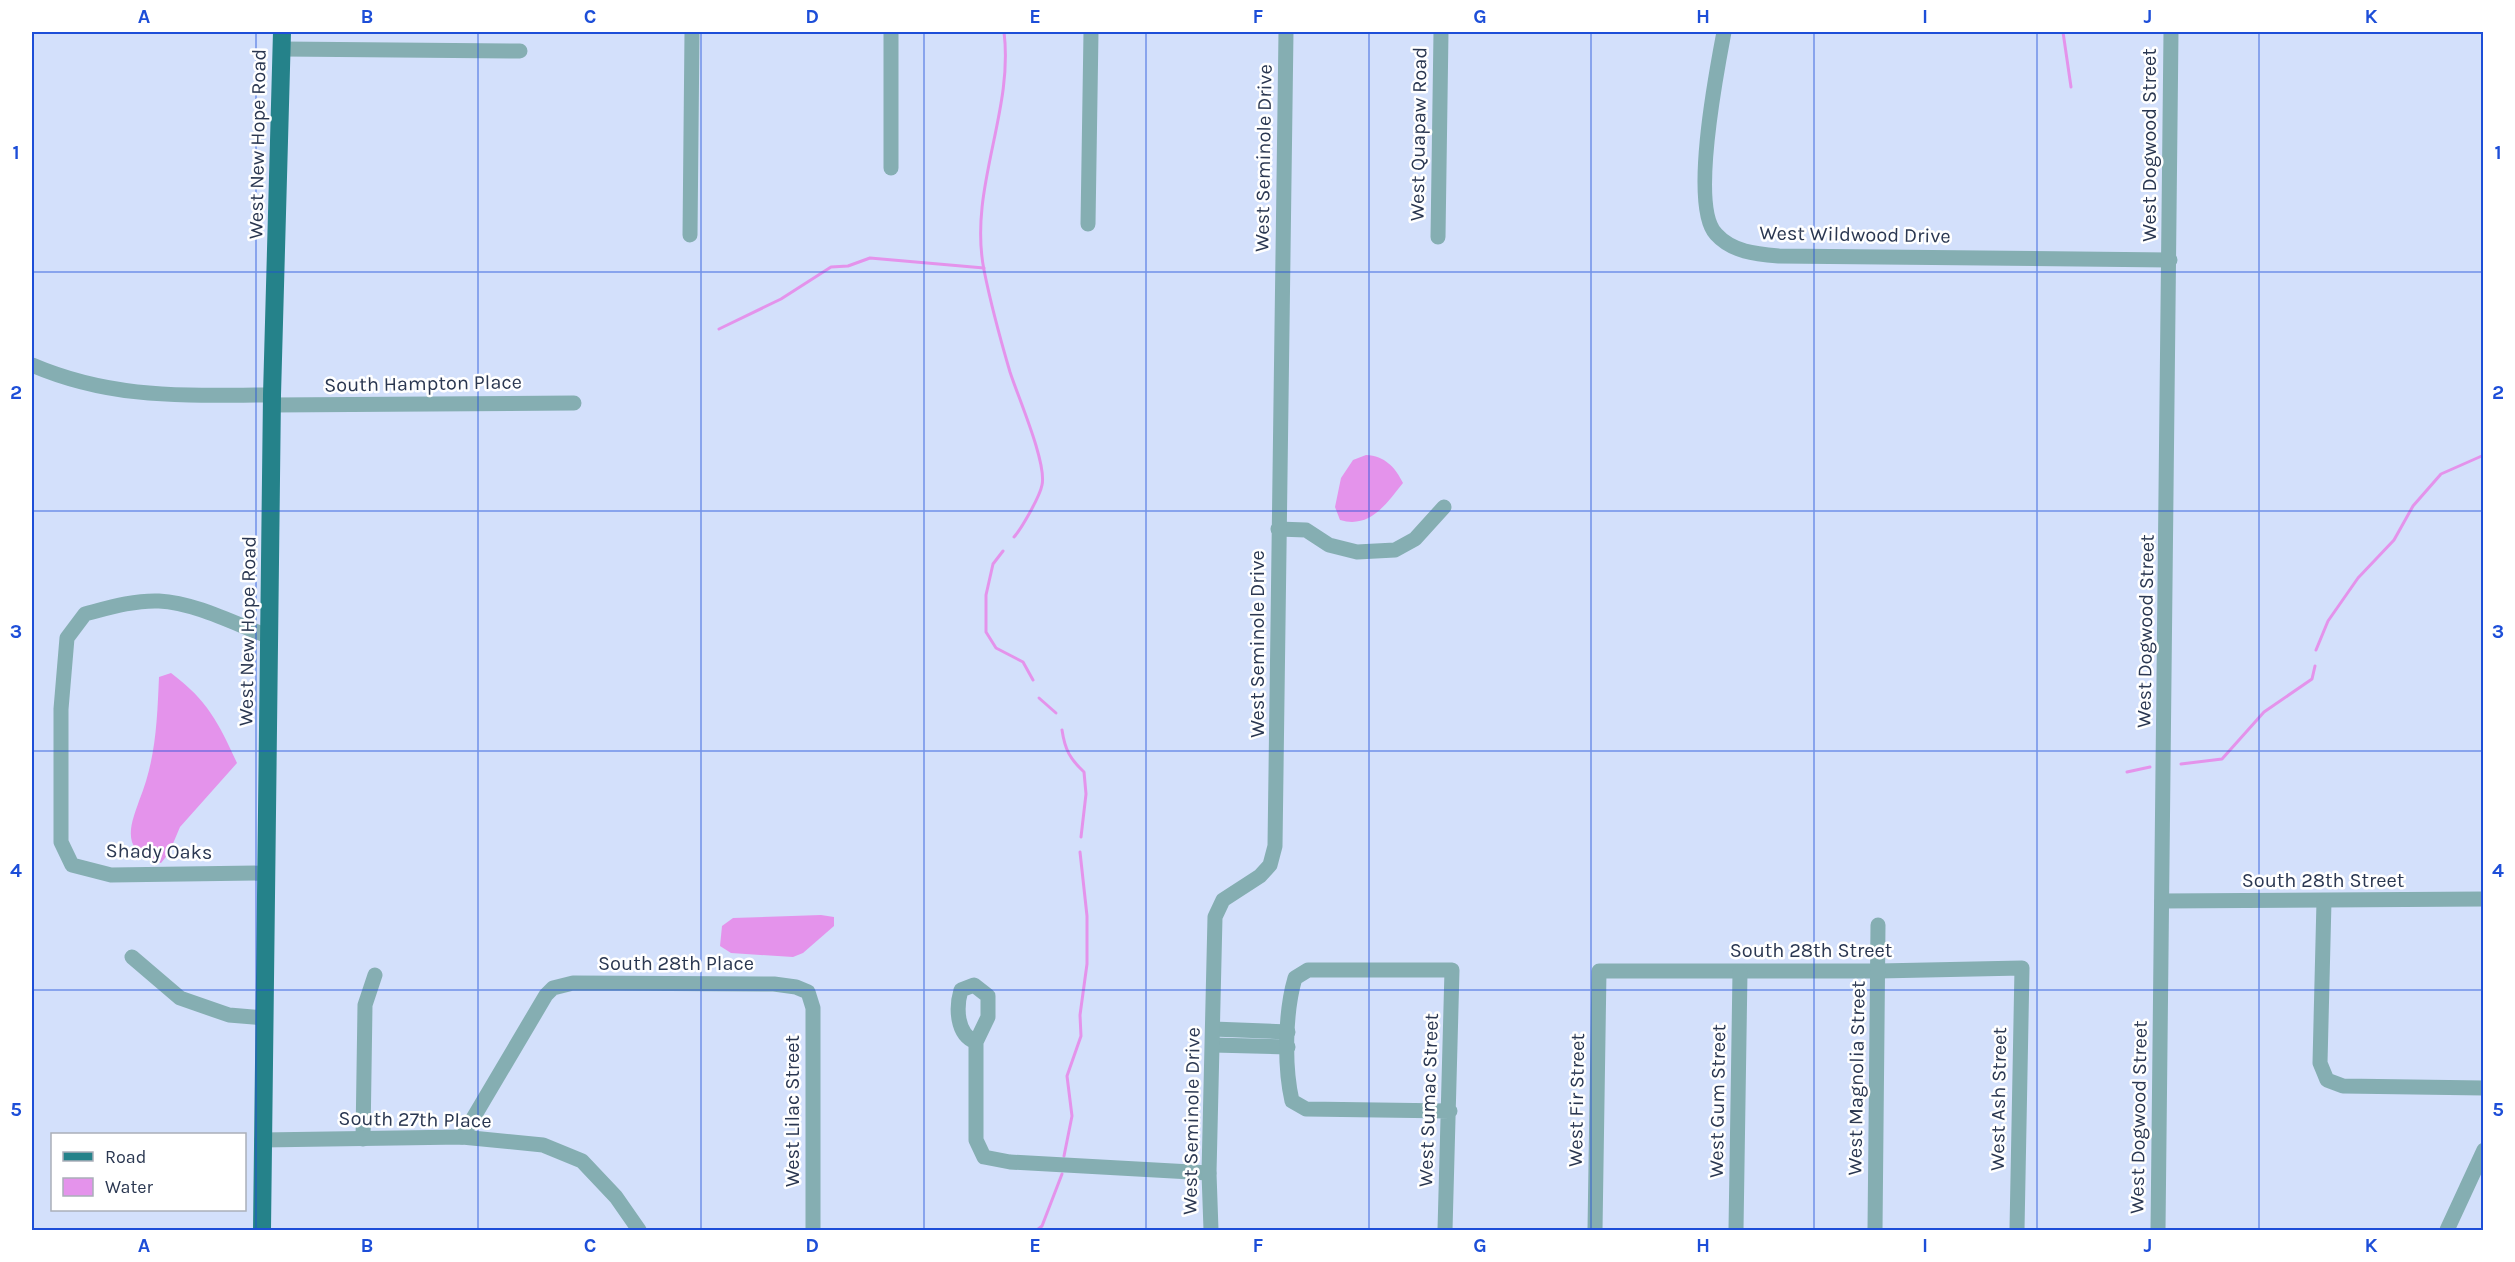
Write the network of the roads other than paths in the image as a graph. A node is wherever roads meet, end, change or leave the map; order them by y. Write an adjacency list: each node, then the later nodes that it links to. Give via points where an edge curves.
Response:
1 (692, 32): 12 (street)
2 (891, 32): 10 (street)
3 (1091, 32): 11 (street)
4 (1286, 32): 19 (street, West Seminole Drive)
5 (1441, 32): 13 (street, West Quapaw Road)
6 (1724, 32): 14 (street, West Wildwood Drive, via 1710,109 1705,194 1708,220 1715,234 1734,248 1779,256)
7 (2171, 32): 14 (street, West Dogwood Street)
8 (282, 40): 9 (street); 16 (main road, West New Hope Road)
9 (520, 51)
10 (891, 168)
11 (1088, 224)
12 (690, 235)
13 (1438, 237)
14 (2170, 260): 23 (street, West Dogwood Street)
15 (32, 364): 16 (street, South Hampton Place, via 74,381 125,392)
16 (272, 400): 17 (street, South Hampton Place); 20 (main road, West New Hope Road)
17 (574, 403)
18 (1444, 507): 19 (street, via 1415,539 1395,550 1357,552 1329,545 1306,530)
19 (1278, 529): 34 (street, West Seminole Drive, via 1275,846 1270,865 1223,900 1215,916)
20 (270, 637): 21 (main road, West New Hope Road); 21 (street, Shady Oaks, via 190,606 158,601 85,614 67,638 61,709 61,842 72,865 111,875)
21 (266, 873): 33 (main road, West New Hope Road)
22 (2484, 899): 24 (street, South 28th Street)
23 (2162, 901): 24 (street, South 28th Street); 54 (street, West Dogwood Street)
24 (2324, 901): 38 (street, via 2320,1063 2327,1080 2343,1086)
25 (1878, 925): 29 (street, West Magnolia Street)
26 (132, 957): 33 (street, via 180,998 229,1015)
27 (2022, 968): 29 (street, South 28th Street); 53 (street, West Ash Street)
28 (1599, 971): 30 (street, South 28th Street); 50 (street, West Fir Street)
29 (1879, 971): 30 (street, South 28th Street); 52 (street, West Magnolia Street)
30 (1740, 972): 51 (street, West Gum Street)
31 (375, 975): 41 (street, via 365,1005)
32 (808, 992): 40 (street, South 28th Place, via 774,984 573,983 553,988); 47 (street, West Lilac Street, via 813,1008)
33 (264, 1018): 42 (main road, West New Hope Road)
34 (1213, 1029): 35 (street); 37 (street, West Seminole Drive)
35 (1288, 1039): 37 (street); 39 (street, via 1292,1101 1306,1109); 39 (street, West Sumac Street, via 1289,998 1295,978 1308,970 1452,970)
36 (976, 1042): 44 (street, via 976,1140 984,1158)
37 (1213, 1045): 44 (street, West Seminole Drive)
38 (2484, 1088)
39 (1450, 1111): 49 (street, West Sumac Street)
40 (462, 1137): 41 (street, South 27th Place); 46 (street, South 27th Place, via 543,1145 582,1161 616,1197)
41 (363, 1139): 42 (street, South 27th Place)
42 (262, 1140): 45 (main road, West New Hope Road)
43 (2484, 1150): 55 (street)
44 (1209, 1173): 48 (street, West Seminole Drive)
45 (262, 1230)
46 (639, 1230)
47 (813, 1230)
48 (1211, 1230)
49 (1445, 1230)
50 (1595, 1230)
51 (1736, 1230)
52 (1875, 1230)
53 (2017, 1230)
54 (2158, 1230)
55 (2447, 1230)

